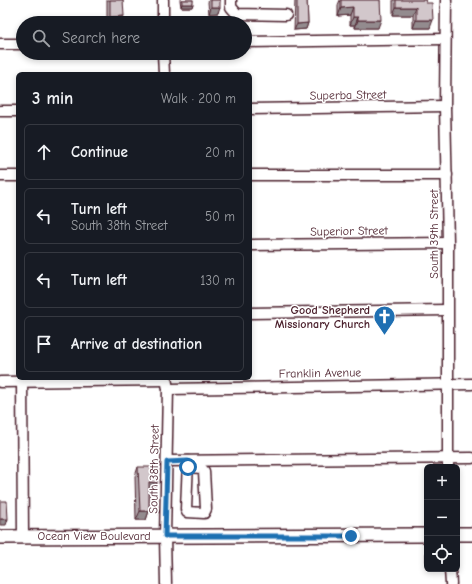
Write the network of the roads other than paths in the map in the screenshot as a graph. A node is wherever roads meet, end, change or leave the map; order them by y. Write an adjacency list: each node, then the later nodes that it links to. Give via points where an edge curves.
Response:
1 (163, 0): 5 (street)
2 (231, 0): 4 (street, via 232,10 237,14)
3 (446, 0): 6 (street, South 39th Street)
4 (286, 15)
5 (163, 16)
6 (445, 40): 7 (street); 12 (street, South 39th Street)
7 (252, 42)
8 (0, 44): 9 (street)
9 (16, 44)
10 (163, 60): 11 (street)
11 (164, 72)
12 (445, 106): 13 (street, Superba Street); 17 (street, South 39th Street)
13 (252, 109)
14 (0, 111): 15 (street)
15 (16, 111)
16 (252, 175): 17 (street)
17 (447, 175): 20 (street, South 39th Street)
18 (0, 176): 19 (street)
19 (16, 176)
20 (448, 243): 21 (street, Superior Street); 22 (street, South 39th Street)
21 (252, 245)
22 (447, 310): 23 (street); 28 (street, South 39th Street)
23 (252, 313)
24 (22, 380): 26 (street, Franklin Avenue); 38 (street)
25 (118, 380): 27 (street, Franklin Avenue)
26 (0, 382)
27 (167, 382): 28 (street, Franklin Avenue); 31 (street, South 38th Street)
28 (447, 384): 29 (street, Franklin Avenue); 32 (street, South 39th Street)
29 (472, 384)
30 (472, 458): 32 (street)
31 (167, 462): 32 (street); 36 (street, South 38th Street)
32 (448, 462)
33 (460, 534): 34 (main road)
34 (472, 534)
35 (424, 535): 36 (main road, Ocean View Boulevard)
36 (165, 536): 38 (main road, Ocean View Boulevard); 40 (street, South 38th Street)
37 (0, 537): 38 (main road, Ocean View Boulevard)
38 (23, 537)
39 (450, 572): 41 (street)
40 (166, 584)
41 (450, 584)

